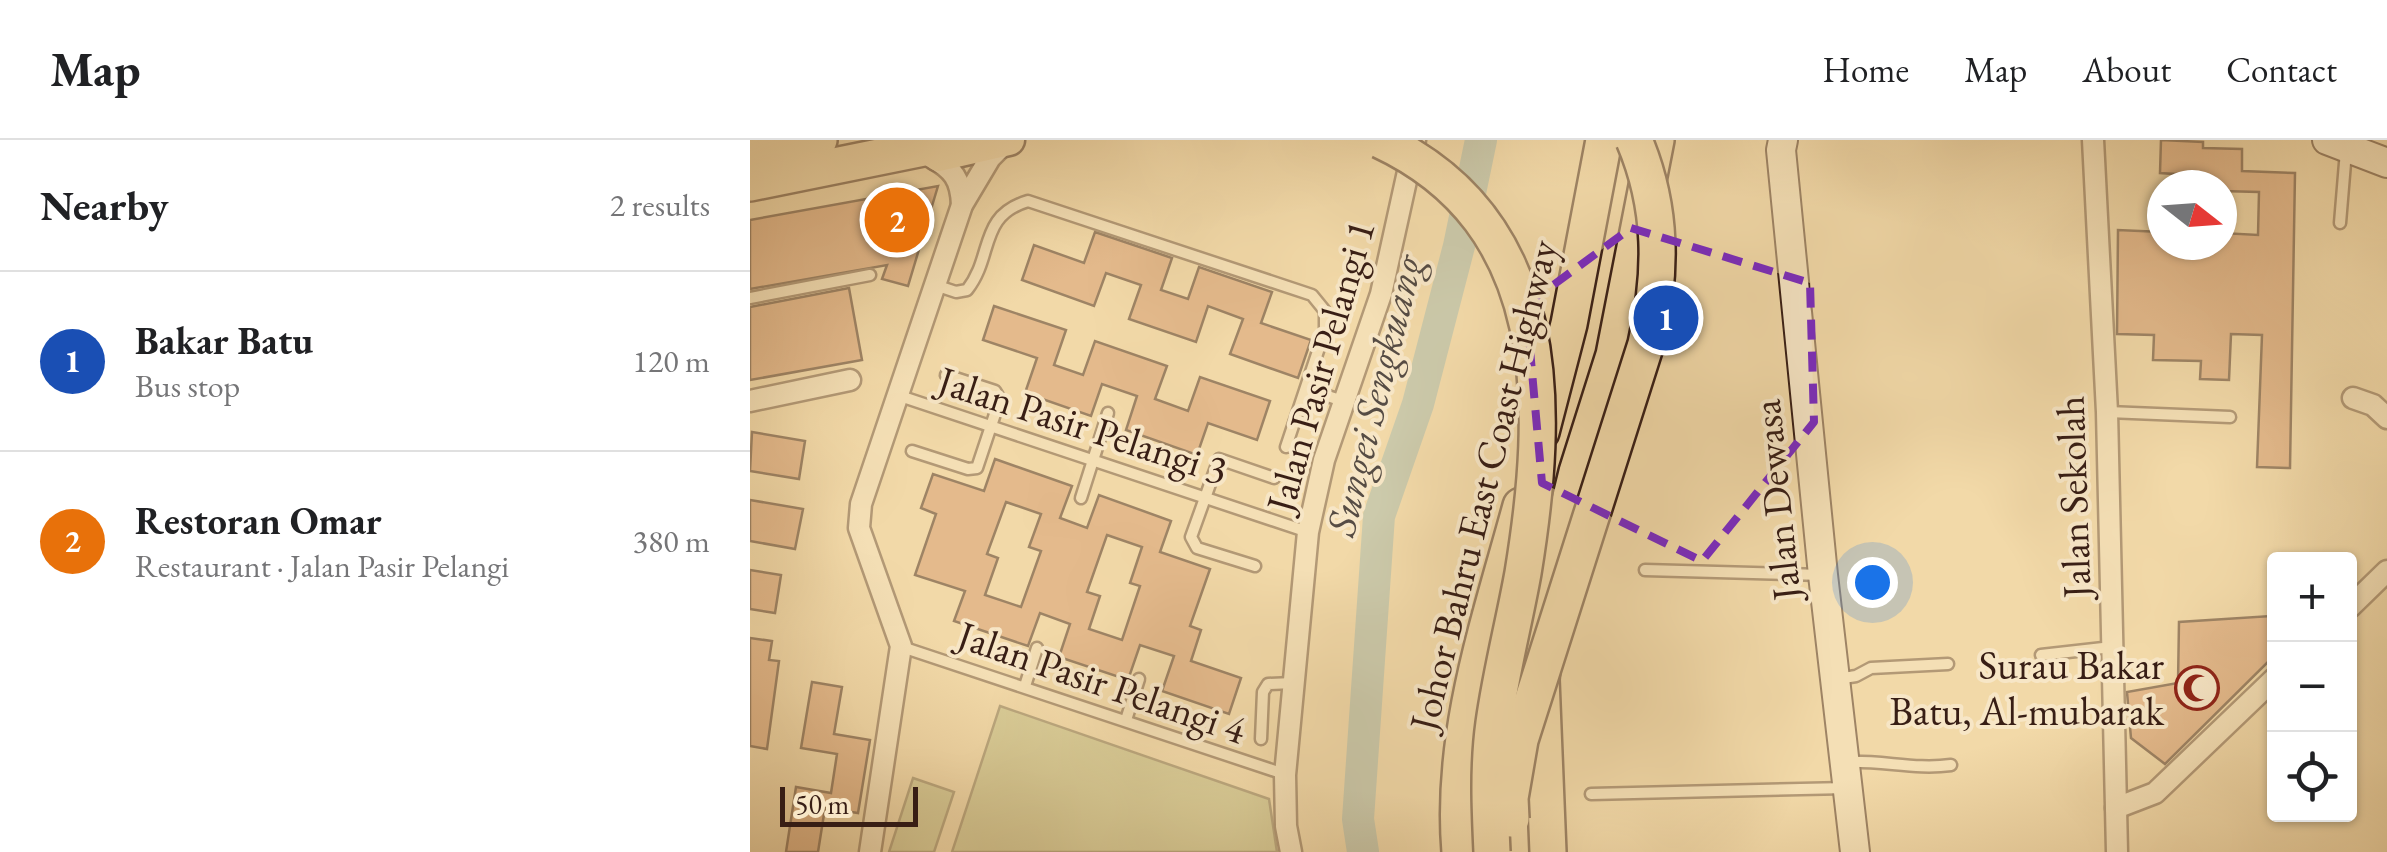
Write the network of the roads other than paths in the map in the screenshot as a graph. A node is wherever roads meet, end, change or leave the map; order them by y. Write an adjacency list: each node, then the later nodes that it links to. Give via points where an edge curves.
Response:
1 (819, 140): 12 (highway)
2 (963, 140): 16 (highway)
3 (1009, 140): 13 (main road); 18 (street)
4 (1380, 140): 69 (highway, bridge, via 1436,173 1479,216 1515,276 1527,314 1539,444 1494,724)
5 (1415, 140): 29 (street, Jalan Pasir Pelangi 1, via 1381,294)
6 (1593, 140): 14 (highway)
7 (1634, 140): 70 (highway, bridge, via 1653,202 1656,299 1520,740 1510,798)
8 (1656, 140): 63 (highway, via 1614,355 1553,571 1541,679)
9 (1783, 140): 45 (street, Jalan Dewasa)
10 (2093, 140): 30 (street, Jalan Sekolah)
11 (2341, 142): 15 (street); 19 (lane)
12 (750, 152)
13 (931, 157): 17 (main road); 18 (street, via 958,178)
14 (1602, 157): 62 (highway, Johor Bahru East Coast Highway, via 1562,356 1472,686)
15 (2387, 163)
16 (750, 183)
17 (750, 196)
18 (962, 205): 21 (street)
19 (2340, 223)
20 (870, 275): 22 (lane)
21 (935, 285): 25 (lane, via 967,290 995,220 1008,207 1028,200 1050,206 1312,295 1326,311 1325,330); 26 (street)
22 (750, 298)
23 (946, 375): 34 (lane, via 995,390 1000,399)
24 (850, 380): 28 (street)
25 (1306, 389): 29 (lane); 35 (lane)
26 (897, 395): 34 (lane, Jalan Pasir Pelangi 3); 47 (street, via 859,528)
27 (2353, 398): 33 (street)
28 (750, 400)
29 (1343, 401): 41 (street, Jalan Pasir Pelangi 1)
30 (2107, 412): 32 (lane); 48 (street, Jalan Sekolah)
31 (1108, 413): 37 (lane)
32 (2230, 417)
33 (2387, 418)
34 (991, 427): 36 (lane, via 976,468); 37 (lane, Jalan Pasir Pelangi 3)
35 (1286, 447)
36 (912, 451)
37 (1093, 462): 39 (lane); 40 (lane, Jalan Pasir Pelangi 3)
38 (1274, 478): 40 (lane, via 1219,459)
39 (1081, 498)
40 (1206, 498): 41 (lane, Jalan Pasir Pelangi 3); 42 (lane, via 1191,538 1197,548)
41 (1308, 532): 54 (street, Jalan Pasir Pelangi 1)
42 (1256, 566)
43 (1645, 570): 45 (lane)
44 (2387, 571): 46 (street)
45 (1823, 574): 53 (street, Jalan Dewasa)
46 (2357, 600)
47 (901, 646): 55 (lane, Jalan Pasir Pelangi 4); 66 (street)
48 (2112, 647): 50 (lane); 65 (street, Jalan Sekolah)
49 (1037, 648): 55 (lane)
50 (2041, 656)
51 (1948, 664): 53 (lane, via 1870,668)
52 (1140, 679): 57 (lane)
53 (1835, 680): 61 (street, Jalan Dewasa)
54 (1292, 682): 58 (lane, via 1268,684 1263,692); 60 (street, Jalan Pasir Pelangi 1)
55 (1025, 686): 57 (lane, Jalan Pasir Pelangi 4)
56 (2267, 686): 65 (street, via 2155,793)
57 (1126, 720): 60 (lane, Jalan Pasir Pelangi 4)
58 (1261, 739)
59 (1952, 765): 61 (lane, via 1880,762)
60 (1285, 775): 67 (street, Jalan Pasir Pelangi 1)
61 (1846, 775): 64 (lane); 72 (street, Jalan Dewasa)
62 (1458, 780): 63 (highway, via 1476,756 1504,747 1532,757); 68 (highway, Johor Bahru East Coast Highway)
63 (1547, 780): 71 (highway)
64 (1591, 794)
65 (2116, 808): 73 (street, Jalan Sekolah)
66 (870, 852)
67 (1291, 852)
68 (1460, 852)
69 (1492, 852)
70 (1513, 852)
71 (1548, 852)
72 (1855, 852)
73 (2117, 852)

